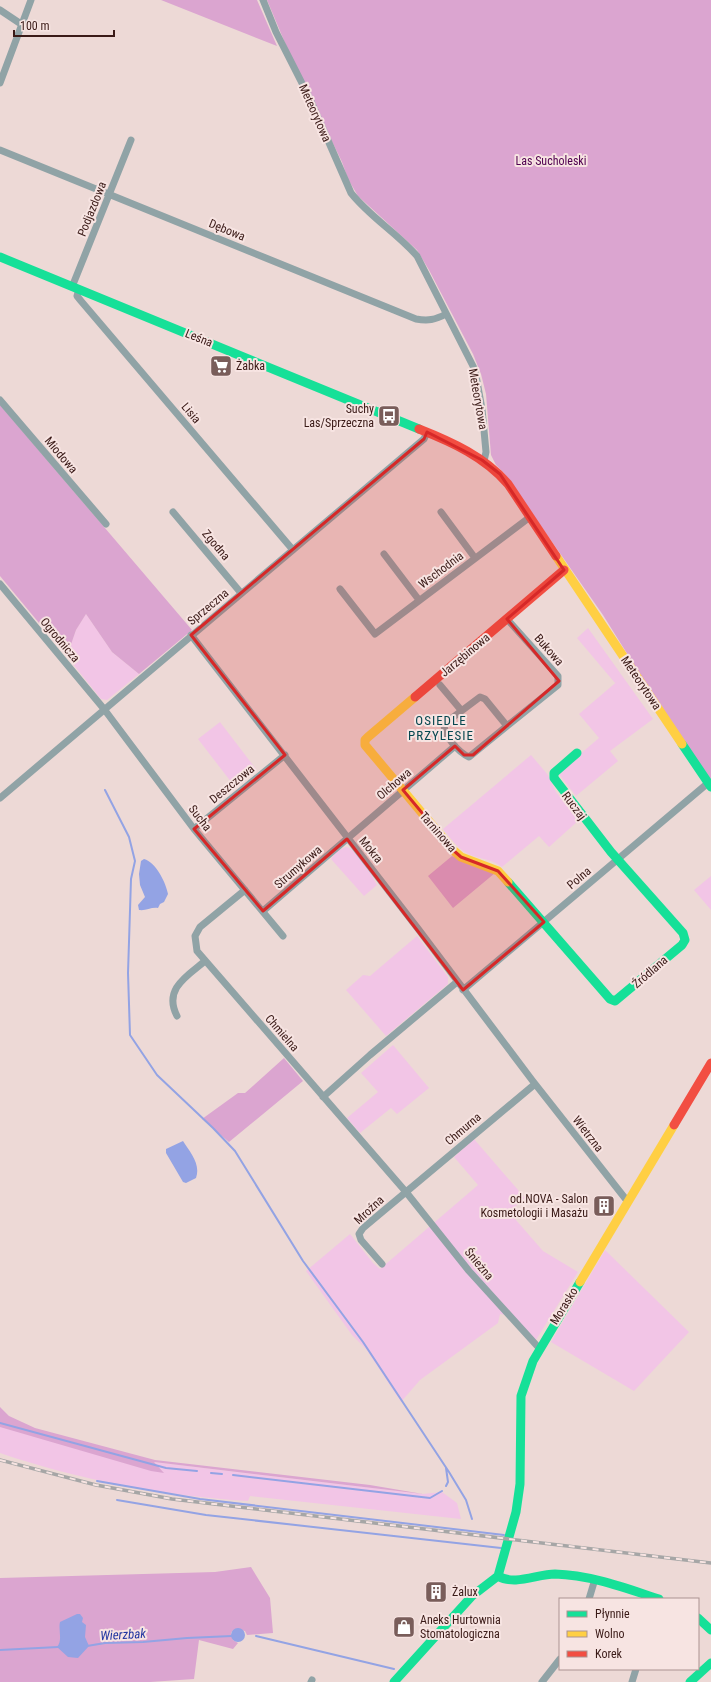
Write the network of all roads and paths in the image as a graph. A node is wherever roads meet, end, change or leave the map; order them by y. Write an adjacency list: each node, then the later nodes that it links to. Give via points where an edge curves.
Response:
1 (31, 0): 4 (street)
2 (263, 0): 11 (street, Meteorytowa, via 351,193 417,256)
3 (0, 10): 4 (street)
4 (21, 24): 5 (street)
5 (0, 83)
6 (132, 140): 8 (street, Podjazdowa)
7 (0, 150): 8 (street, Dębowa)
8 (109, 195): 10 (street, Podjazdowa); 11 (street, Dębowa, via 416,319 426,321)
9 (0, 257): 10 (street, Leśna)
10 (75, 288): 13 (street, Leśna); 19 (street, Lisia, via 81,301)
11 (446, 314): 14 (street, Meteorytowa, via 474,370 485,432)
12 (0, 400): 18 (street, Miodowa)
13 (427, 432): 14 (street, Leśna); 19 (street, Sprzeczna, via 424,439)
14 (484, 461): 17 (street, Meteorytowa, via 505,480)
15 (173, 512): 25 (street, Zgodna)
16 (440, 512): 21 (street, Wschodnia)
17 (529, 518): 21 (street, Wschodnia); 22 (street, Meteorytowa)
18 (106, 524)
19 (293, 550): 25 (street, Sprzeczna)
20 (384, 554): 26 (street, Wschodnia)
21 (475, 558): 26 (street, Wschodnia)
22 (564, 570): 27 (street, Jarzębinowa); 37 (street, Meteorytowa)
23 (0, 584): 30 (street, Ogrodnicza)
24 (340, 589): 26 (street, Wschodnia, via 375,634)
25 (242, 593): 28 (street, Sprzeczna)
26 (419, 600)
27 (507, 619): 32 (street, Bukowa, via 558,676 559,682 548,694); 33 (street, Jarzębinowa)
28 (191, 635): 30 (street, Sprzeczna); 36 (street, Mokra)
29 (440, 685): 31 (street)
30 (104, 710): 39 (street, Sprzeczna); 40 (street, Sucha)
31 (461, 710): 32 (street, via 480,697 485,699); 34 (street, via 444,724 447,735)
32 (507, 726): 34 (street, via 469,757)
33 (365, 740): 38 (street, Tarninowa, via 365,745)
34 (455, 746): 38 (street, Olchowa)
35 (577, 753): 42 (street, Ruczaj, via 554,773 554,778)
36 (285, 755): 40 (street, Deszczowa); 41 (street, Mokra)
37 (710, 785): 42 (street, Polna)
38 (402, 790): 41 (street, Olchowa); 45 (street, Tarninowa, via 453,850 461,857 498,871)
39 (0, 798)
40 (194, 829): 43 (street, Sucha)
41 (347, 838): 44 (street, Strumykowa); 48 (street, Mokra)
42 (619, 859): 45 (street, Polna); 45 (street, Źródlana, via 683,933 685,940 622,997 615,1001 610,999)
43 (245, 890): 44 (street, Sucha); 47 (street, Chmielna, via 200,927 195,936 197,951)
44 (263, 912): 46 (street, Sucha)
45 (544, 922): 49 (street, Polna)
46 (283, 936)
47 (206, 961): 50 (street, via 180,981 173,994 173,1009); 53 (street, Chmielna)
48 (457, 982): 49 (street, Mokra); 53 (street)
49 (463, 990): 52 (street, Mokra)
50 (177, 1016)
51 (711, 1063): 55 (street, Morasko)
52 (533, 1082): 54 (street, Chmurna); 55 (street, Wietrzna)
53 (323, 1097): 54 (street, Chmielna)
54 (406, 1192): 56 (street, Mroźna, via 359,1234 361,1240); 57 (street, Śnieżna, via 469,1271)
55 (628, 1202): 57 (street, Morasko)
56 (382, 1264)
57 (539, 1348): 58 (street, Morasko, via 521,1396 518,1500)
58 (498, 1576): 59 (street, via 507,1581 552,1574); 67 (street, via 472,1596)
59 (595, 1579): 60 (street); 61 (street)
60 (589, 1598)
61 (654, 1598)
62 (699, 1619): 63 (street)
63 (711, 1630)
64 (559, 1660): 68 (street)
65 (711, 1663): 70 (street)
66 (636, 1670): 69 (street)
67 (394, 1682)
68 (542, 1682)
69 (632, 1682)
70 (690, 1682)

